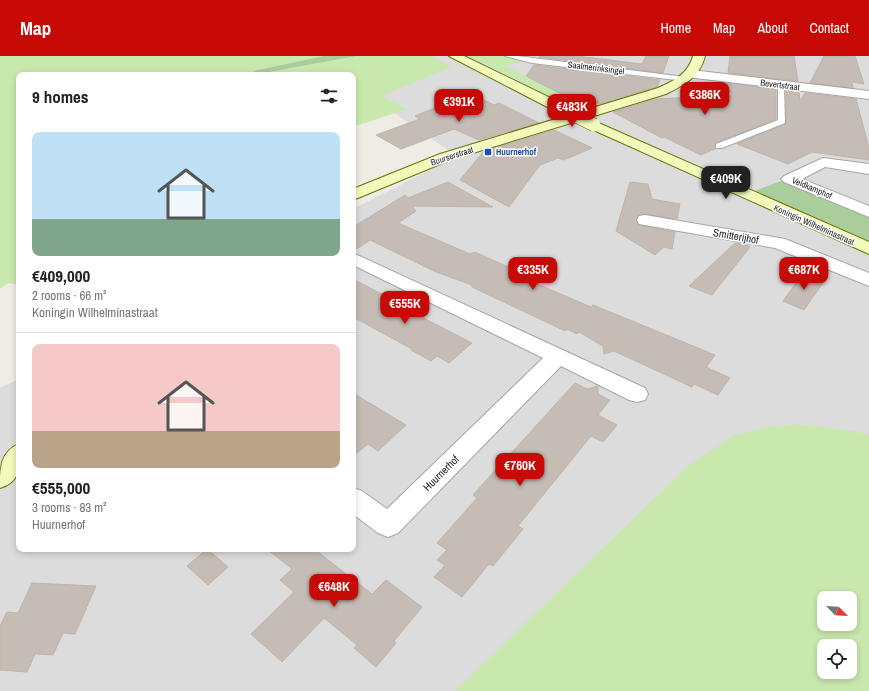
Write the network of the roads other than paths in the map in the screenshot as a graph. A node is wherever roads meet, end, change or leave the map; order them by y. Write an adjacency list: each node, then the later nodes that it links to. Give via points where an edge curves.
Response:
1 (455, 56): 12 (main road, Koningin Wilhelminastraat, bridge, via 594,125)
2 (508, 56): 4 (lane, Saalmerinksingel, via 532,61)
3 (699, 56): 4 (main road, via 696,68)
4 (688, 76): 5 (street, Bevertstraat); 9 (main road, Buurserstraat, via 662,91 445,157)
5 (781, 85): 6 (street, Bevertstraat); 7 (lane, via 782,121)
6 (869, 95)
7 (719, 146)
8 (869, 169): 10 (street, Veldkamphof, via 823,162 788,178)
9 (356, 194)
10 (869, 212)
11 (646, 220): 14 (street, Smitterijhof, via 779,243)
12 (869, 249)
13 (356, 259): 15 (street)
14 (869, 280)
15 (558, 356): 16 (street); 19 (street, Huurnerhof, via 388,525)
16 (637, 394)
17 (16, 458): 18 (main road)
18 (0, 478)
19 (356, 502)

